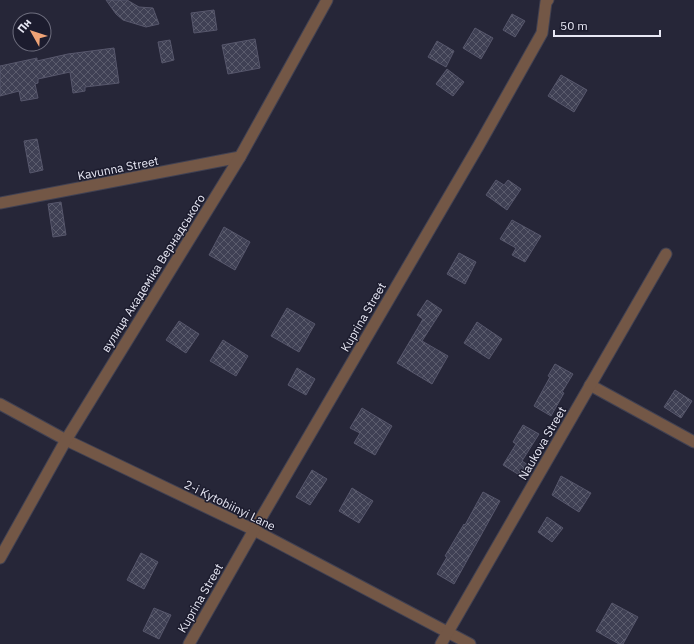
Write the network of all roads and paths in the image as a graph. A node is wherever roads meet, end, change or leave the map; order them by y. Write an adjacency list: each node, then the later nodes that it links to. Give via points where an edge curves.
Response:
1 (327, 0): 3 (street, вулиця Академіка Вернадського)
2 (545, 1): 10 (street, Kuprina Street, via 542,33)
3 (240, 157): 4 (street, Kavunna Street); 8 (street, вулиця Академіка Вернадського)
4 (0, 204)
5 (666, 254): 6 (street, Naukova Street)
6 (590, 385): 9 (street); 12 (street, Naukova Street)
7 (0, 404): 8 (street, 2-i Kytobiinyi Lane)
8 (66, 440): 10 (street, 2-i Kytobiinyi Lane); 11 (street, вулиця Академіка Вернадського)
9 (694, 442)
10 (254, 530): 12 (street, 2-i Kytobiinyi Lane); 13 (street, Kuprina Street)
11 (0, 558)
12 (448, 633): 14 (street, Naukova Street); 15 (street, 2-i Kytobiinyi Lane)
13 (189, 644)
14 (441, 644)
15 (470, 644)

